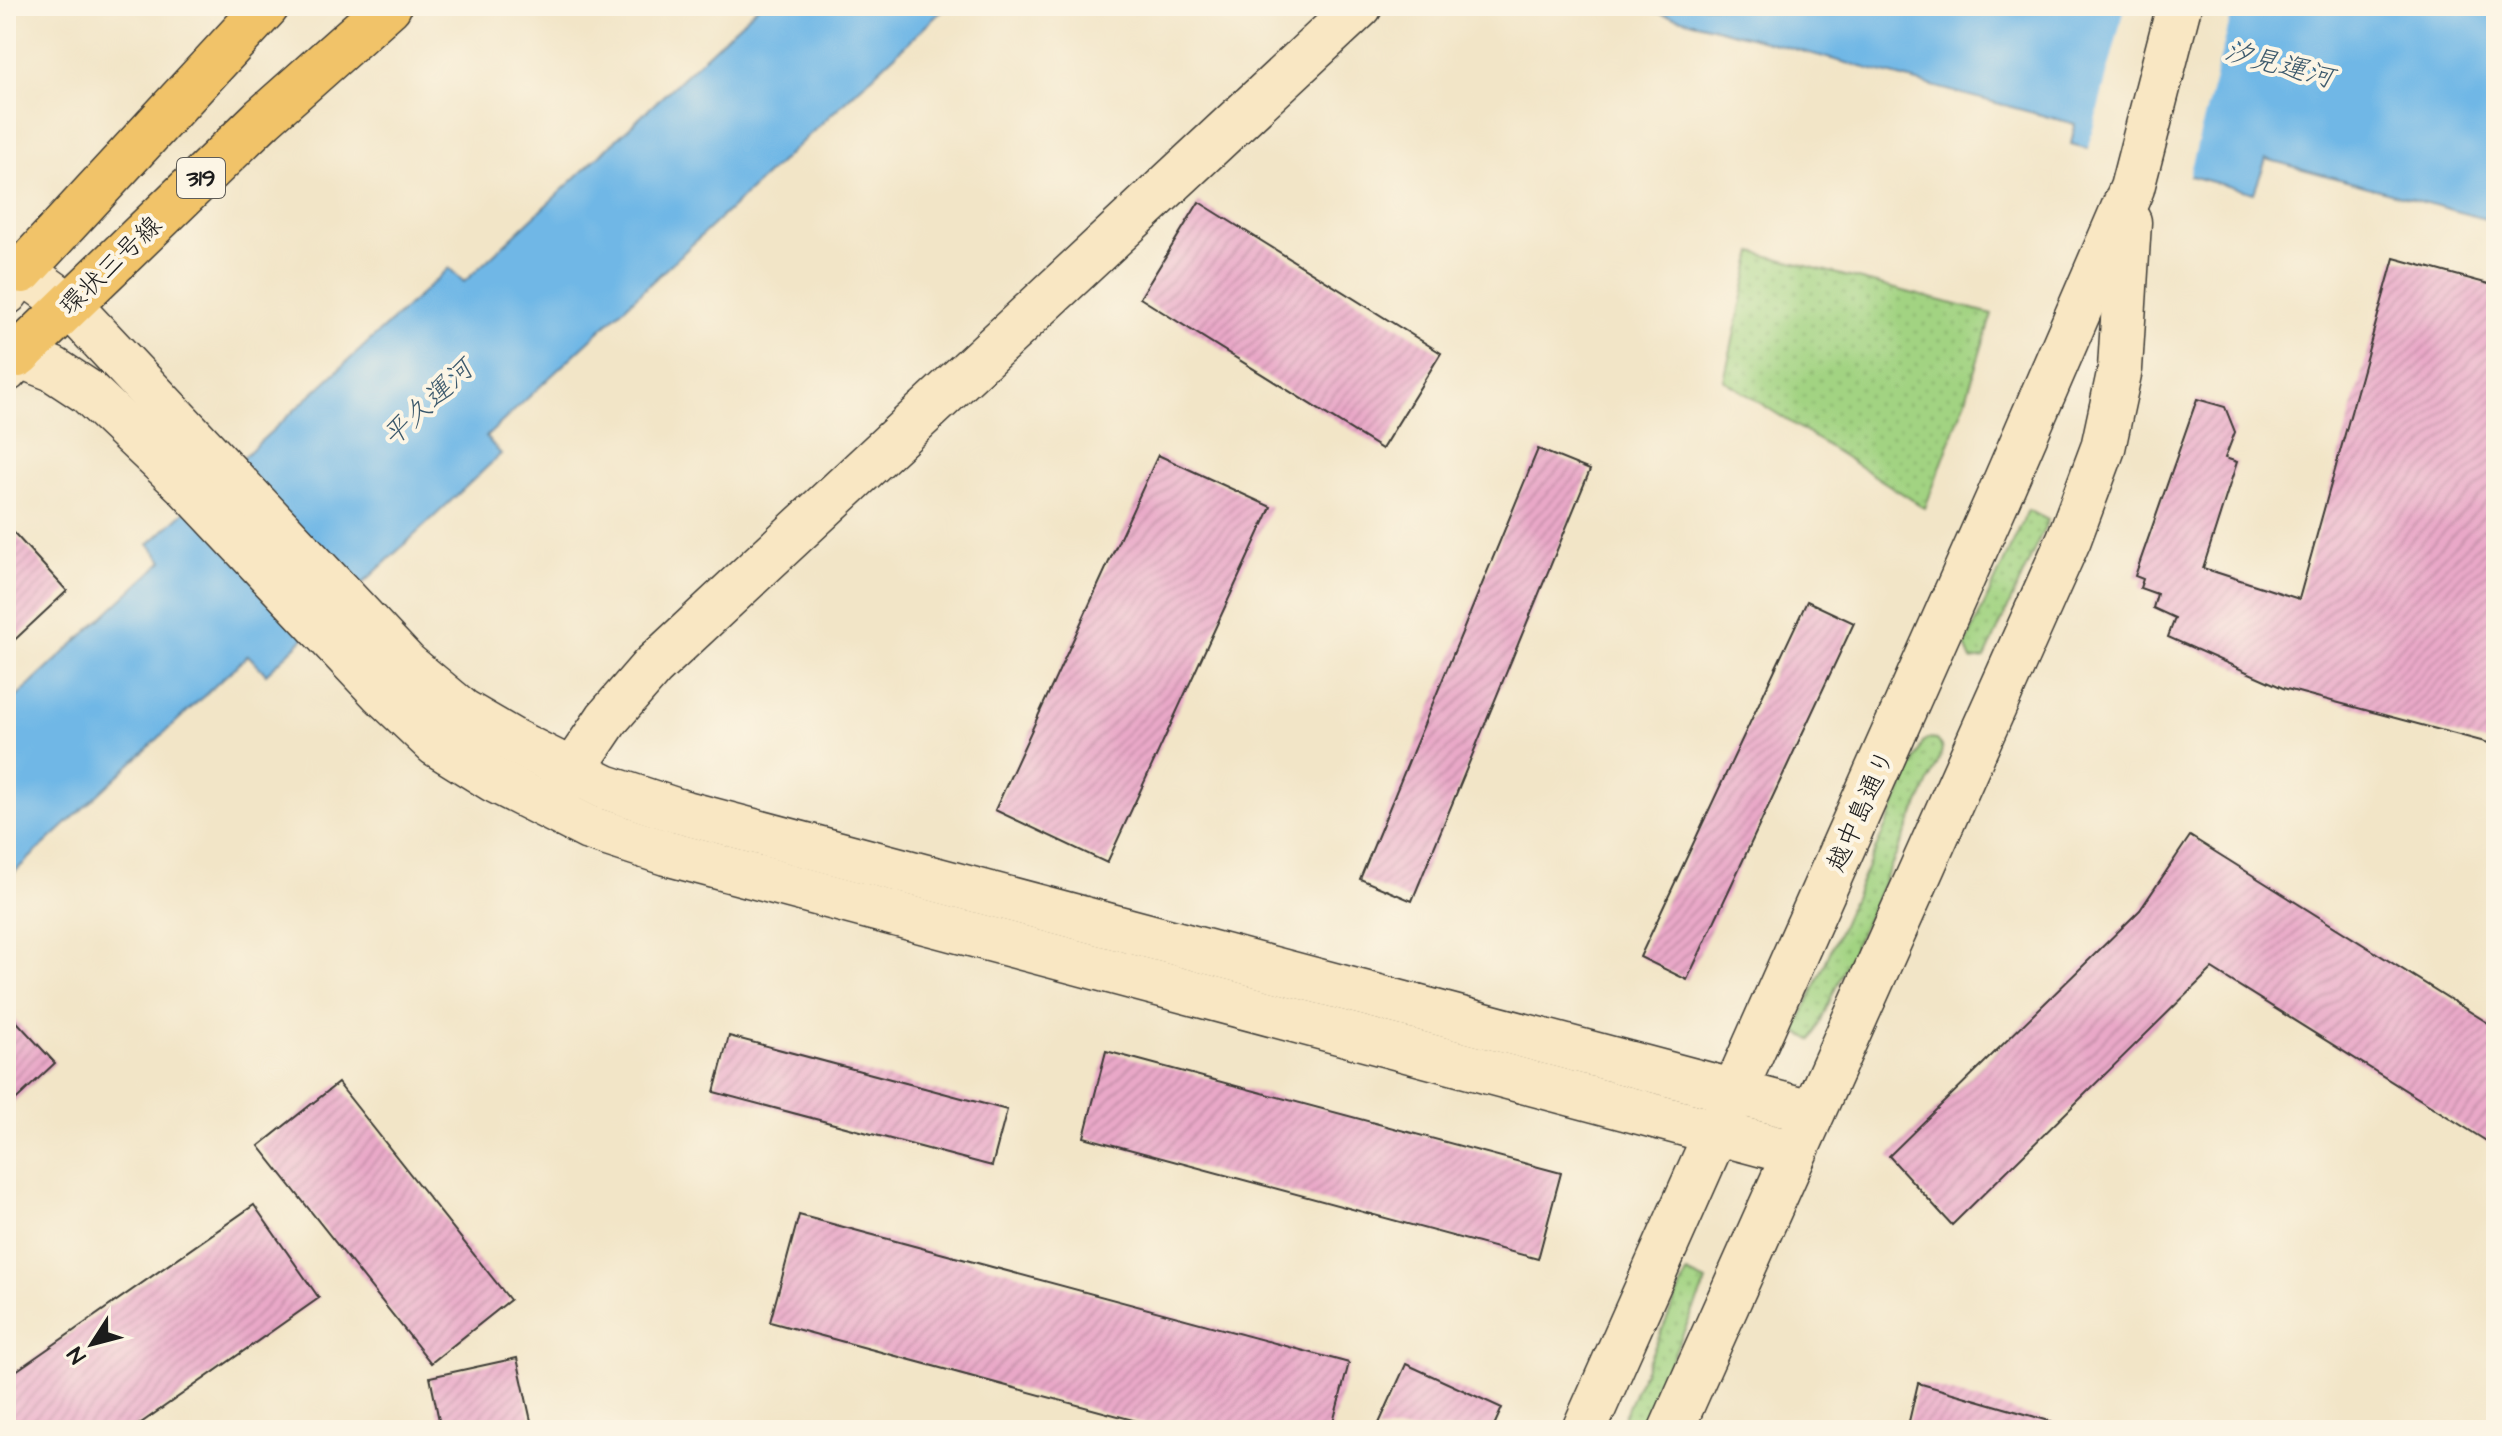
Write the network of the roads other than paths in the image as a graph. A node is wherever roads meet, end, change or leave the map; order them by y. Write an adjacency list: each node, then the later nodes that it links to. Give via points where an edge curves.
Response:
1 (267, 6): 6 (main road, 319)
2 (389, 6): 7 (main road, 環状三号線 / 319)
3 (1360, 6): 11 (street, via 652,667)
4 (2179, 6): 5 (street, 越中島通り)
5 (2132, 188): 13 (street, 越中島通り); 14 (street, 越中島通り, via 2120,369 2103,448 2069,539)
6 (11, 276): 7 (street)
7 (68, 304): 8 (main road, 環状三号線 / 319); 9 (street)
8 (10, 359): 9 (street, via 53,369)
9 (200, 472): 10 (street)
10 (348, 629): 11 (street, via 407,665 462,711); 12 (street, via 381,692 436,744)
11 (572, 771): 12 (street); 13 (street, via 678,811)
12 (547, 808): 15 (street, via 666,853)
13 (1735, 1091): 14 (street); 15 (street, 越中島通り)
14 (1811, 1112): 16 (street, 越中島通り)
15 (1717, 1132): 16 (street); 17 (street, 越中島通り)
16 (1794, 1153): 18 (street, 越中島通り)
17 (1584, 1430)
18 (1671, 1430)

